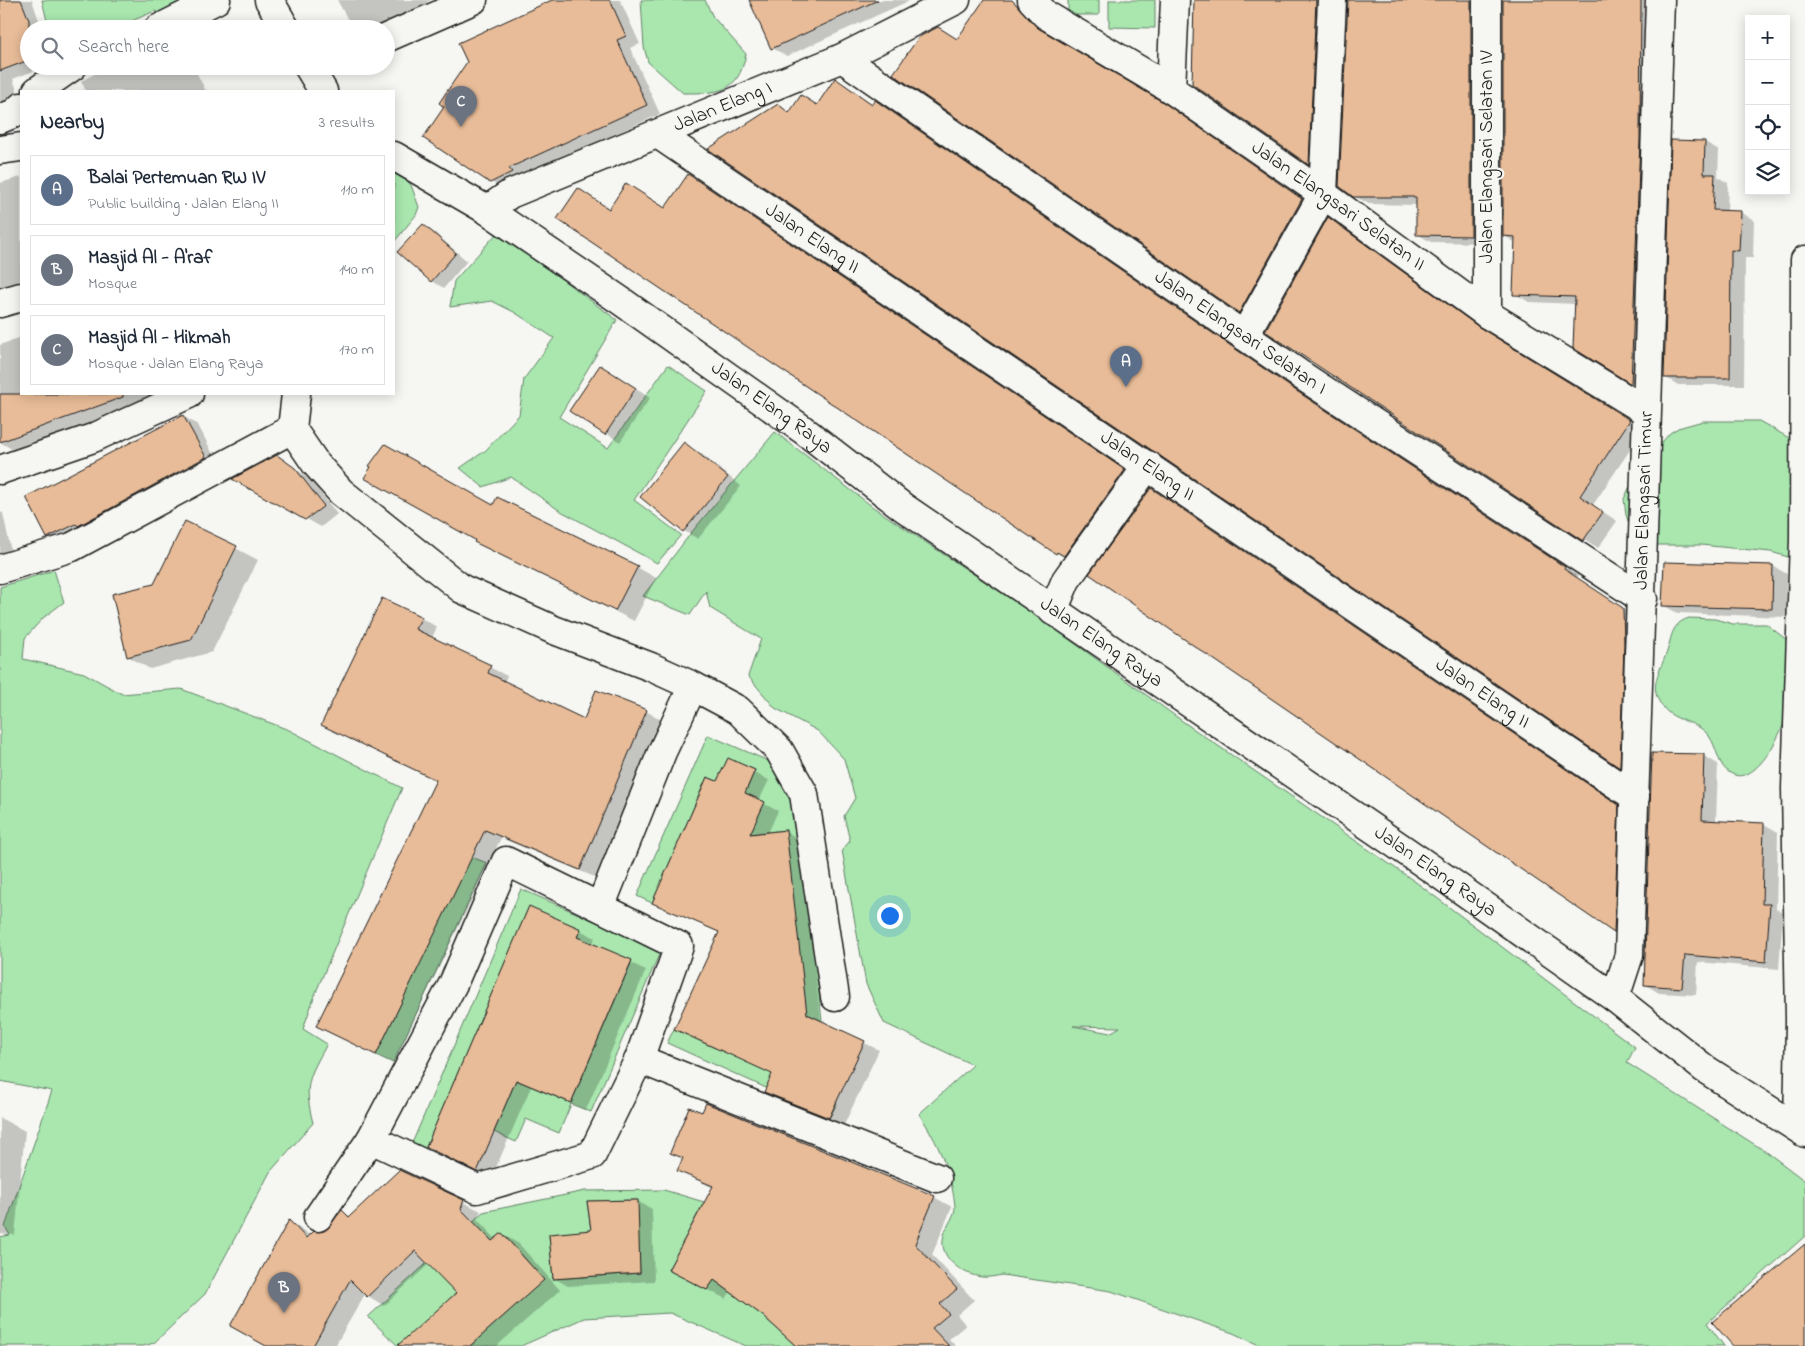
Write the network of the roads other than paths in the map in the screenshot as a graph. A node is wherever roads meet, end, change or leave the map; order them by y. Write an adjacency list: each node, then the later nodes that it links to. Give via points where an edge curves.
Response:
1 (216, 0): 10 (street)
2 (269, 0): 11 (street)
3 (473, 0): 12 (street)
4 (956, 0): 13 (street, Jalan Elang I)
5 (1032, 0): 16 (street, Jalan Elangsari Selatan II, via 1046,15)
6 (1175, 0): 16 (street)
7 (1332, 0): 23 (street)
8 (1486, 0): 28 (street, Jalan Elangsari Selatan IV)
9 (1660, 0): 32 (street, Jalan Elangsari Timur)
10 (176, 20)
11 (281, 20)
12 (395, 34)
13 (842, 58): 19 (street, Jalan Elang I); 29 (street, Jalan Elangsari Selatan I)
14 (60, 75): 15 (street)
15 (38, 90)
16 (1171, 90): 23 (street, Jalan Elangsari Selatan II)
17 (20, 108): 18 (street)
18 (0, 119)
19 (659, 135): 24 (street, Jalan Elang I, via 510,194); 34 (street, Jalan Elang II)
20 (20, 147): 21 (street)
21 (0, 150)
22 (395, 157): 24 (street, Jalan Elang Raya)
23 (1323, 194): 28 (street, Jalan Elangsari Selatan II); 29 (street)
24 (487, 210): 39 (street, Jalan Elang Raya, via 802,429 903,507)
25 (1805, 260): 36 (street)
26 (20, 297): 27 (street)
27 (0, 303)
28 (1487, 314): 32 (street, Jalan Elangsari Selatan II)
29 (1244, 336): 38 (street, Jalan Elangsari Selatan I)
30 (187, 395): 35 (street, via 93,438)
31 (296, 395): 33 (street)
32 (1646, 411): 38 (street, Jalan Elangsari Timur)
33 (292, 429): 37 (street, via 72,547); 40 (street, via 340,492 462,589)
34 (1148, 465): 39 (street, via 1066,580); 41 (street, Jalan Elang II)
35 (0, 470)
36 (1804, 485): 46 (street, via 1796,788)
37 (0, 569)
38 (1643, 599): 41 (street, Jalan Elangsari Timur)
39 (1053, 612): 44 (street, Jalan Elang Raya, via 1432,869)
40 (692, 686): 42 (street); 43 (street, via 738,710 779,750 804,794)
41 (1635, 797): 44 (street, Jalan Elangsari Timur, via 1629,955)
42 (601, 905): 45 (street, via 679,946); 47 (street, via 506,860 453,984)
43 (835, 997)
44 (1615, 998): 46 (street, Jalan Elang Raya, via 1706,1069)
45 (639, 1058): 47 (street, via 592,1155 477,1189); 48 (street)
46 (1801, 1130)
47 (371, 1139): 49 (street)
48 (937, 1178)
49 (318, 1217)

